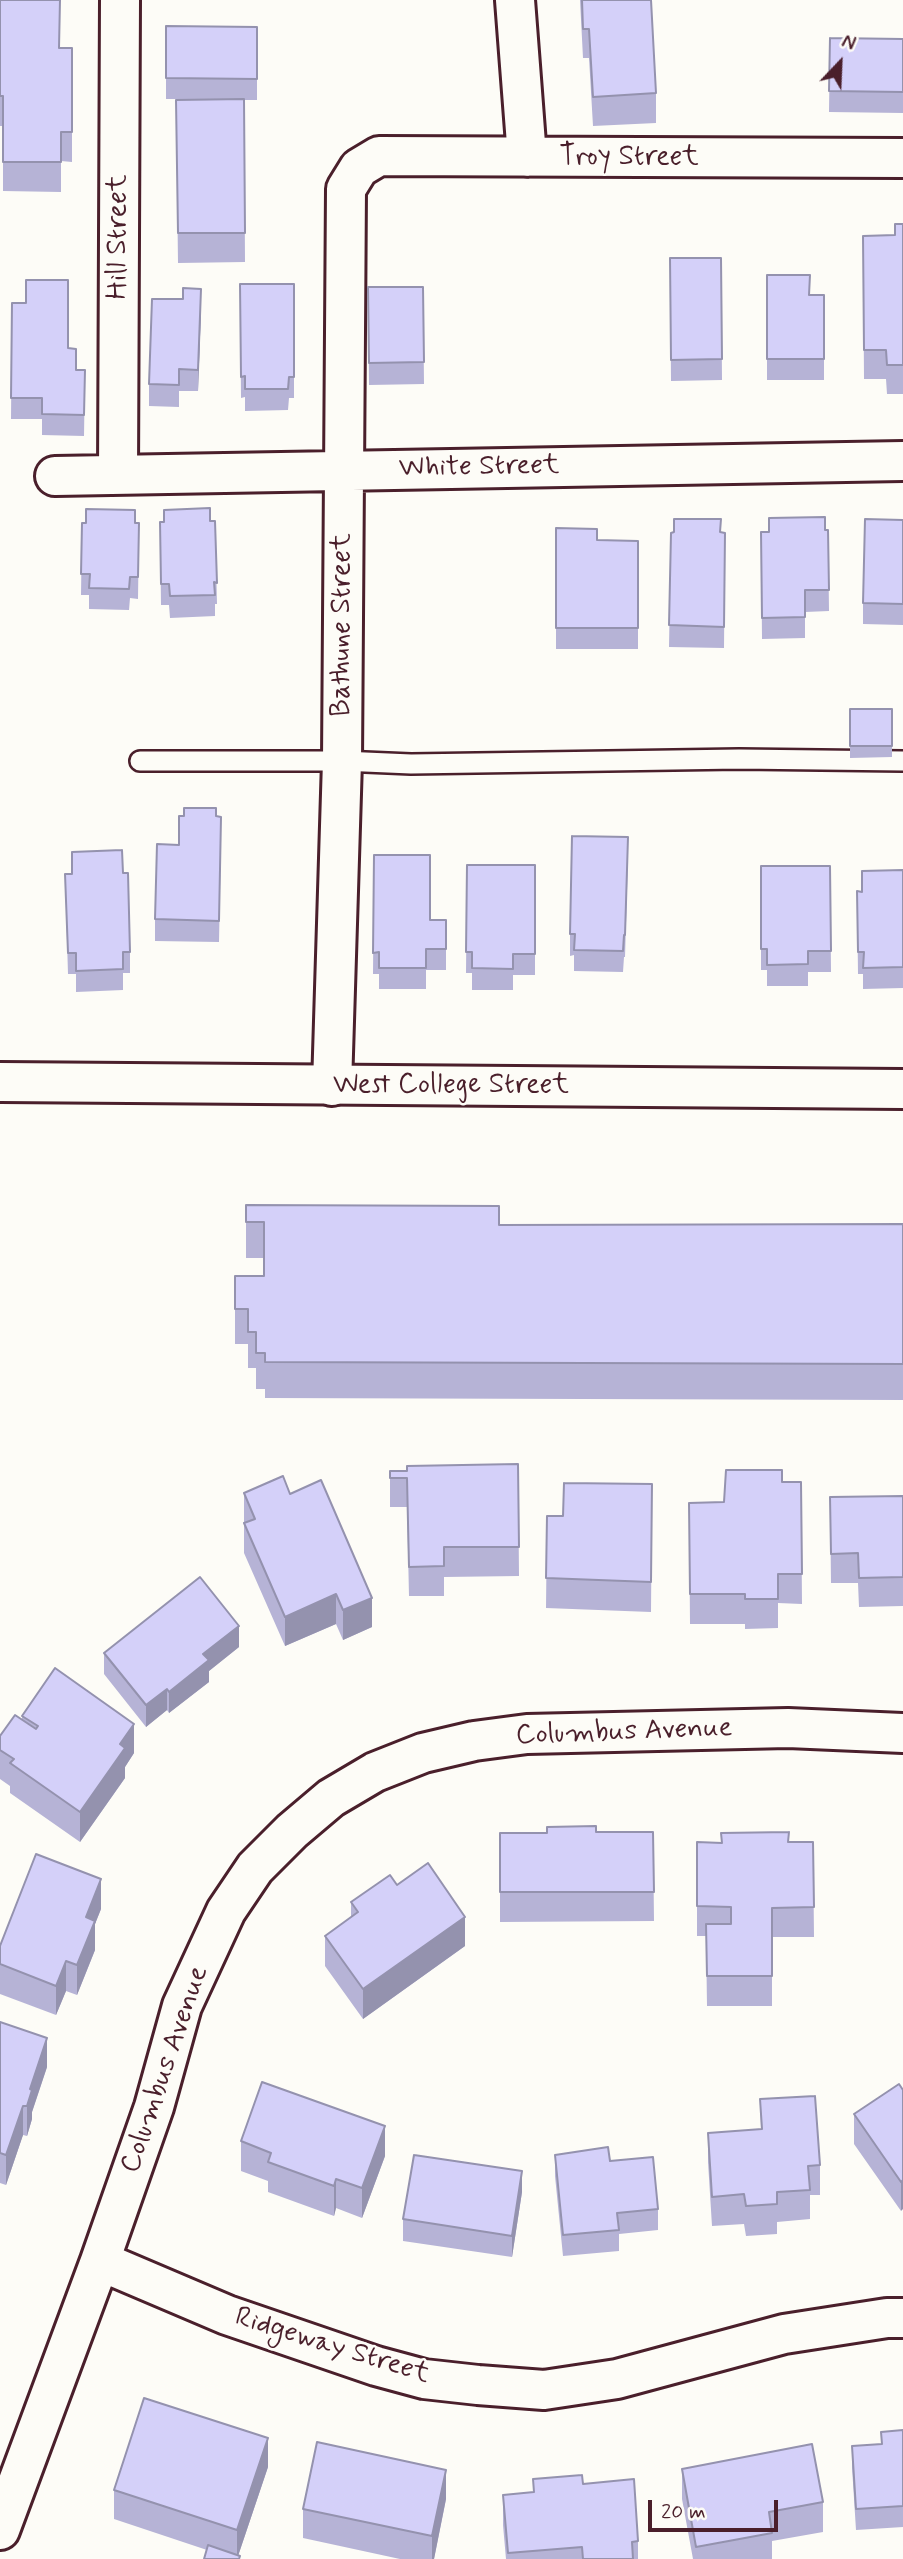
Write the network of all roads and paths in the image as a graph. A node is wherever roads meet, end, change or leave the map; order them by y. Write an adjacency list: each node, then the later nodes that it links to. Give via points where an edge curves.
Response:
1 (120, 0): 8 (street, Hill Street)
2 (515, 0): 3 (street)
3 (527, 157): 4 (street, Troy Street); 5 (street, Troy Street, via 379,156)
4 (903, 158)
5 (359, 168): 7 (street, Bathune Street, via 346,189)
6 (903, 461): 7 (street, White Street)
7 (344, 470): 8 (street, White Street); 11 (street, Bathune Street)
8 (118, 474): 9 (street, White Street)
9 (55, 476)
10 (140, 761): 11 (lane)
11 (342, 761): 12 (lane); 14 (street, Bathune Street)
12 (903, 761)
13 (0, 1082): 14 (street, West College Street)
14 (332, 1086): 15 (street, West College Street)
15 (903, 1089)
16 (903, 1732): 17 (street, Columbus Avenue, via 788,1728 527,1734 423,1753 375,1772 331,1798 255,1868 226,1911 182,2006 154,2107)
17 (100, 2261): 18 (street, Ridgeway Street, via 228,2315 376,2366 424,2379 544,2390 618,2379 784,2334); 19 (street, Columbus Avenue)
18 (903, 2318)
19 (0, 2530)

